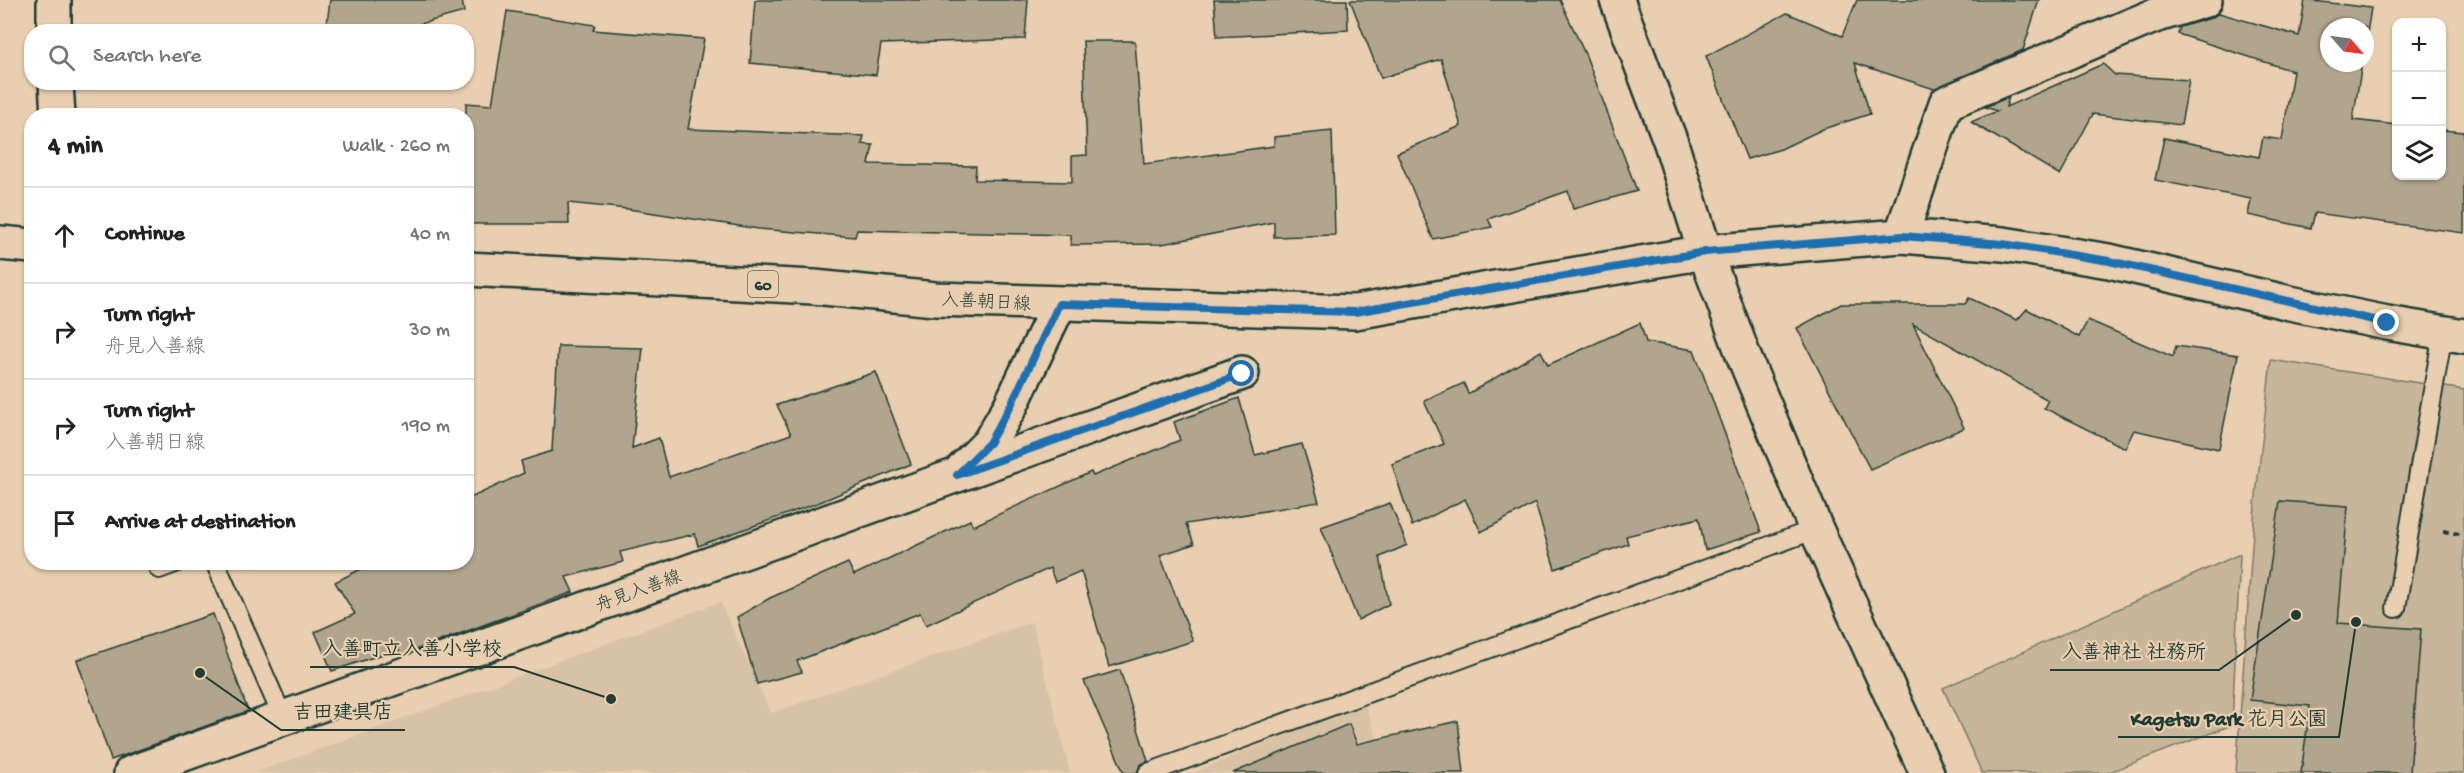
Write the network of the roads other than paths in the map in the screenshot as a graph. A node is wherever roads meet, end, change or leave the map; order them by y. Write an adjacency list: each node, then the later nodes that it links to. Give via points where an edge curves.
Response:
1 (54, 0): 4 (main road)
2 (1617, 0): 10 (main road, via 1671,143)
3 (2205, 0): 7 (main road, via 2154,15 1946,103)
4 (54, 24)
5 (56, 90): 6 (main road)
6 (58, 108)
7 (1902, 236): 10 (main road, 入善朝日線 / 60); 13 (main road, 入善朝日線 / 60, via 2003,244 2109,261 2290,303)
8 (0, 243): 9 (main road)
9 (24, 245)
10 (1705, 252): 12 (main road, 入善朝日線 / 60, via 1355,312); 16 (main road)
11 (474, 269): 12 (main road, 入善朝日線 / 60)
12 (1059, 304): 15 (main road, 舟見入善線, via 989,443)
13 (2454, 334): 18 (lane)
14 (1242, 374): 15 (main road)
15 (957, 475): 19 (main road, 舟見入善線)
16 (1816, 529): 22 (lane); 23 (main road)
17 (218, 570): 19 (lane)
18 (2396, 608)
19 (283, 718): 20 (main road, 舟見入善線)
20 (186, 764): 21 (main road, 舟見入善線)
21 (131, 773)
22 (1148, 773)
23 (1927, 773)

